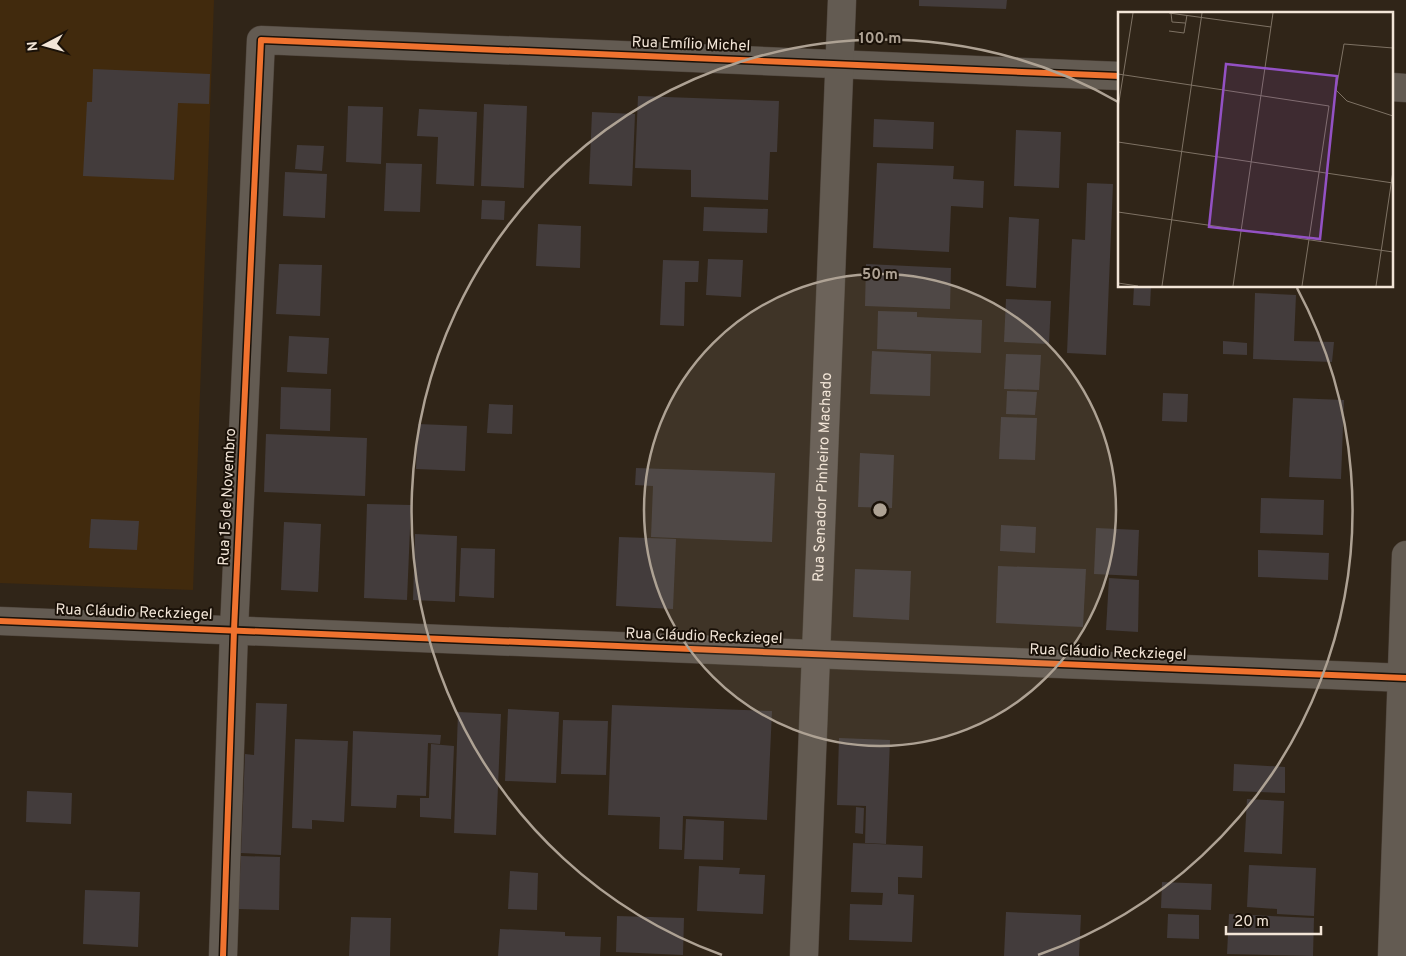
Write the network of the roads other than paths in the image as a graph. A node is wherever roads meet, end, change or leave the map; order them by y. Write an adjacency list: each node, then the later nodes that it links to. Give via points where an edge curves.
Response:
1 (842, 0): 3 (street, Rua Senador Pinheiro Machado)
2 (261, 40): 3 (street, Rua Emílio Michel); 7 (street, Rua 15 de Novembro)
3 (839, 64): 4 (street, Rua Emílio Michel); 8 (street, Rua Senador Pinheiro Machado)
4 (1118, 76)
5 (1406, 555): 9 (street)
6 (0, 621): 7 (street, Rua Cláudio Reckziegel)
7 (234, 630): 8 (street, Rua Cláudio Reckziegel); 10 (street, Rua 15 de Novembro)
8 (816, 654): 9 (street, Rua Cláudio Reckziegel); 11 (street, Rua Senador Pinheiro Machado)
9 (1404, 678): 12 (street)
10 (224, 956)
11 (804, 956)
12 (1392, 956)

